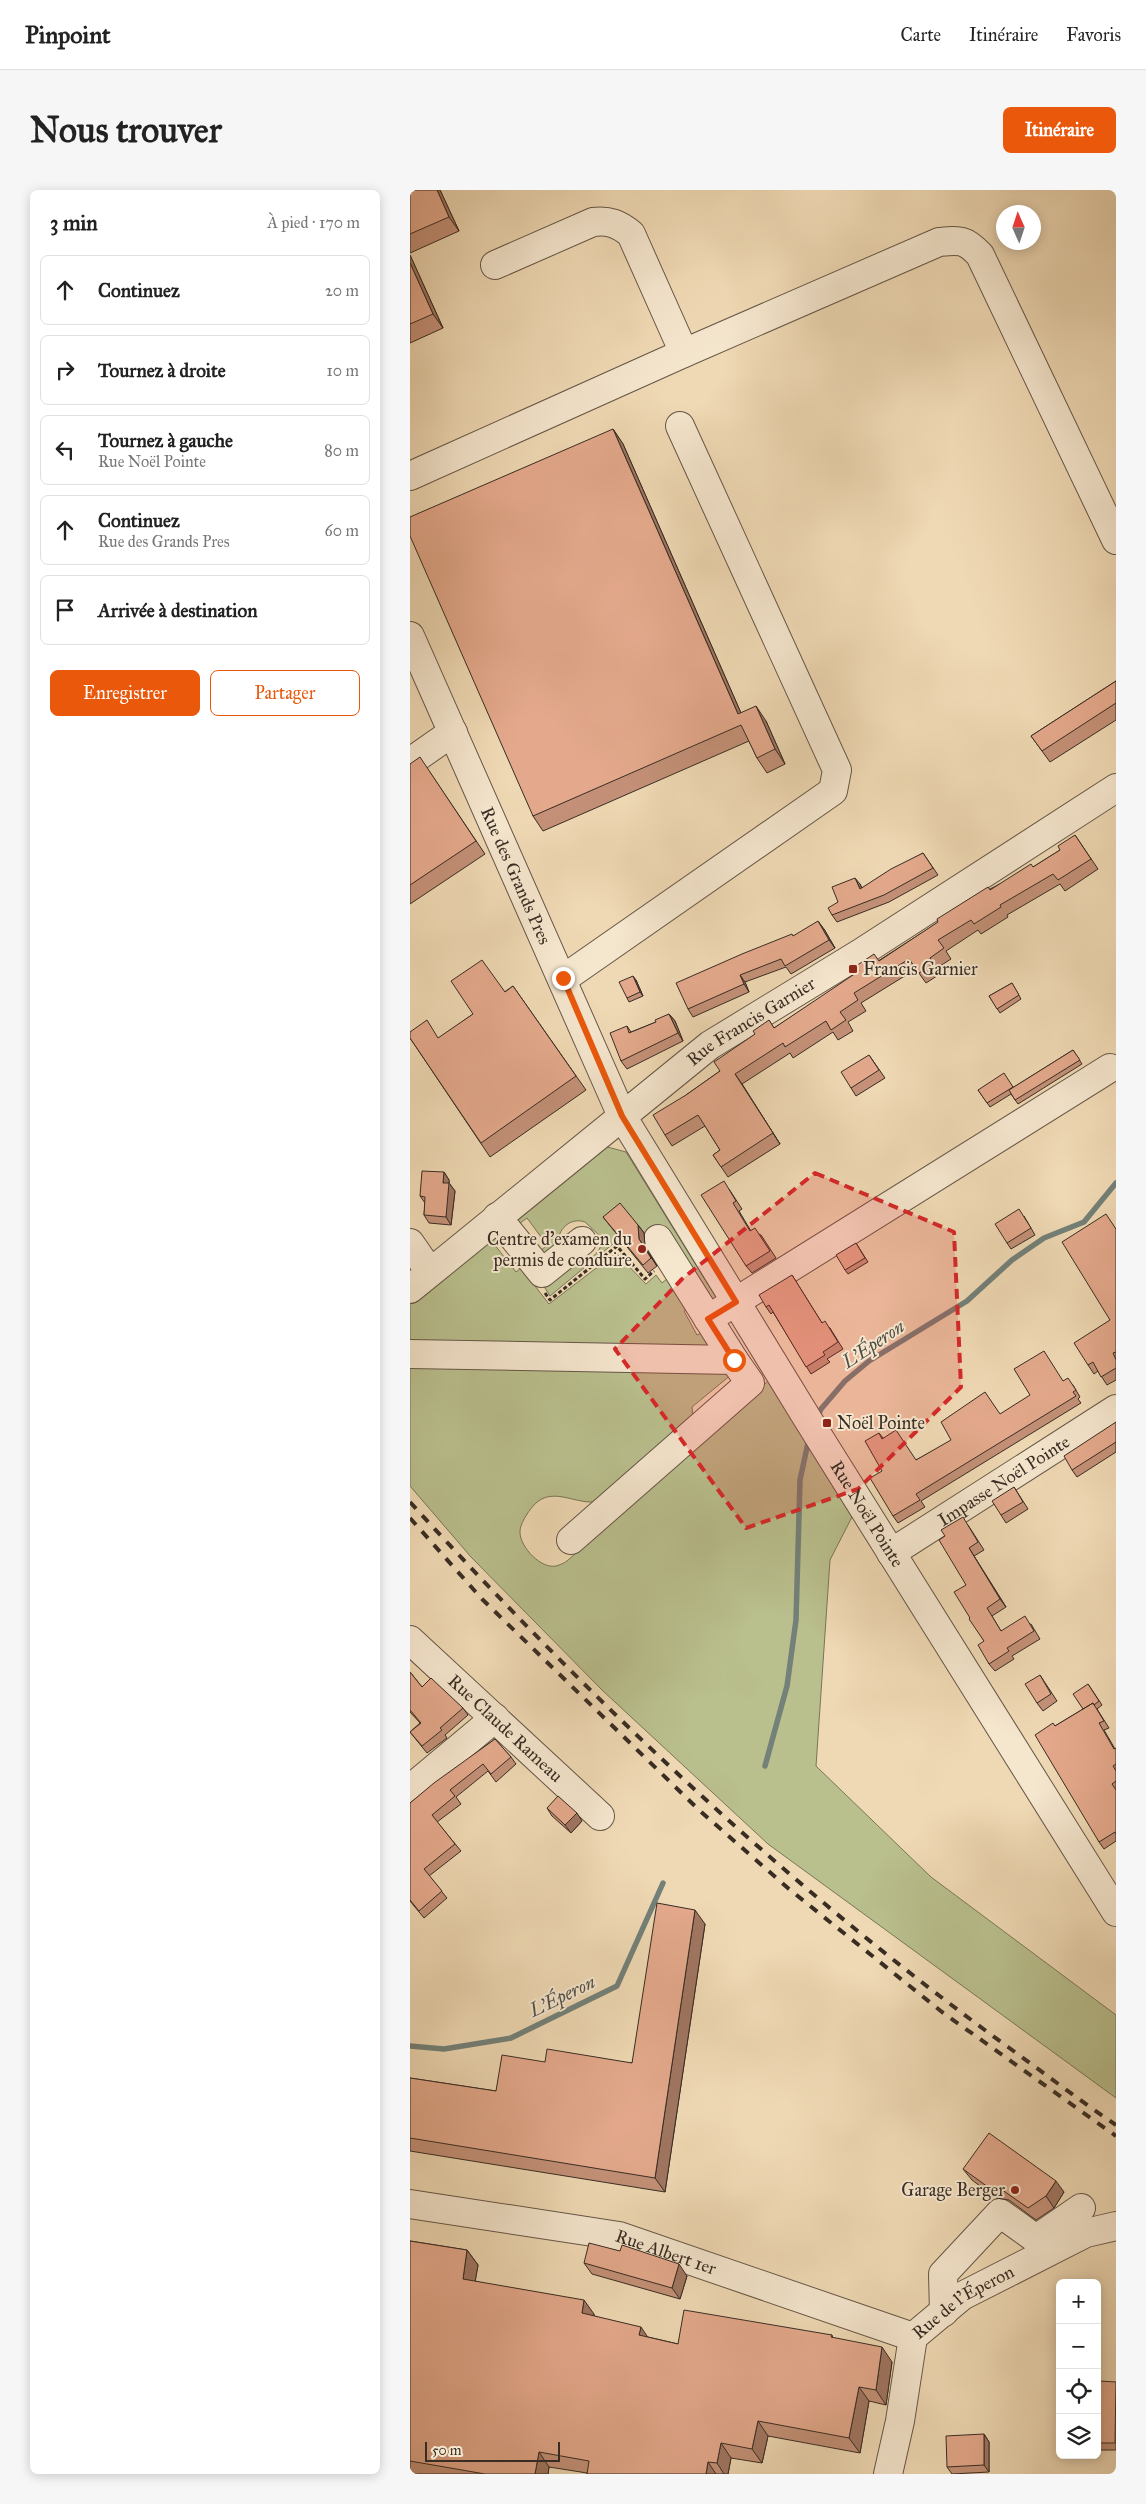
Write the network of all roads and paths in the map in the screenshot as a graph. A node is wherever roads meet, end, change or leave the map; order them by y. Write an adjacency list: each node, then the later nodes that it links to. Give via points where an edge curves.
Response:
1 (495, 265): 2 (street, via 593,222 606,221 622,227 631,234)
2 (684, 353): 4 (street); 5 (street, via 939,242 960,240 971,245 980,255)
3 (680, 426): 10 (street, via 836,770 833,791)
4 (410, 476)
5 (1116, 540)
6 (410, 636): 7 (street, Rue des Grands Pres)
7 (453, 732): 8 (street); 10 (street, Rue des Grands Pres)
8 (410, 762)
9 (1116, 788): 12 (street, Rue Francis Garnier, via 859,954 710,1045)
10 (563, 978): 12 (street, Rue des Grands Pres)
11 (1110, 1068): 19 (street)
12 (622, 1116): 13 (street, Rue Francis Garnier); 19 (street, Rue Noël Pointe)
13 (497, 1217): 14 (street, via 542,1272); 17 (street, Rue Francis Garnier)
14 (582, 1240)
15 (410, 1242): 17 (street)
16 (664, 1248): 18 (path, via 645,1279 617,1246 550,1300); 20 (street)
17 (420, 1280)
18 (540, 1286)
19 (736, 1302): 20 (street); 25 (street, Rue Noël Pointe)
20 (708, 1319): 22 (street)
21 (410, 1354): 22 (street)
22 (734, 1360): 24 (street, via 750,1383)
23 (1116, 1409): 25 (street, Impasse Noël Pointe)
24 (571, 1540)
25 (891, 1552): 30 (street, Rue Noël Pointe)
26 (410, 1640): 27 (street, Rue Claude Rameau)
27 (495, 1718): 28 (street); 29 (street, Rue Claude Rameau)
28 (410, 1789)
29 (600, 1816)
30 (1116, 1912)
31 (410, 2204): 35 (street, Rue Albert 1er, via 619,2236)
32 (1080, 2208): 34 (street, via 1036,2239 1000,2213 943,2274)
33 (1116, 2226): 34 (street, Rue de l'Éperon, via 1086,2233 962,2296)
34 (944, 2312): 35 (street, Rue de l'Éperon)
35 (913, 2337): 36 (street, Rue de l'Éperon)
36 (888, 2474)

